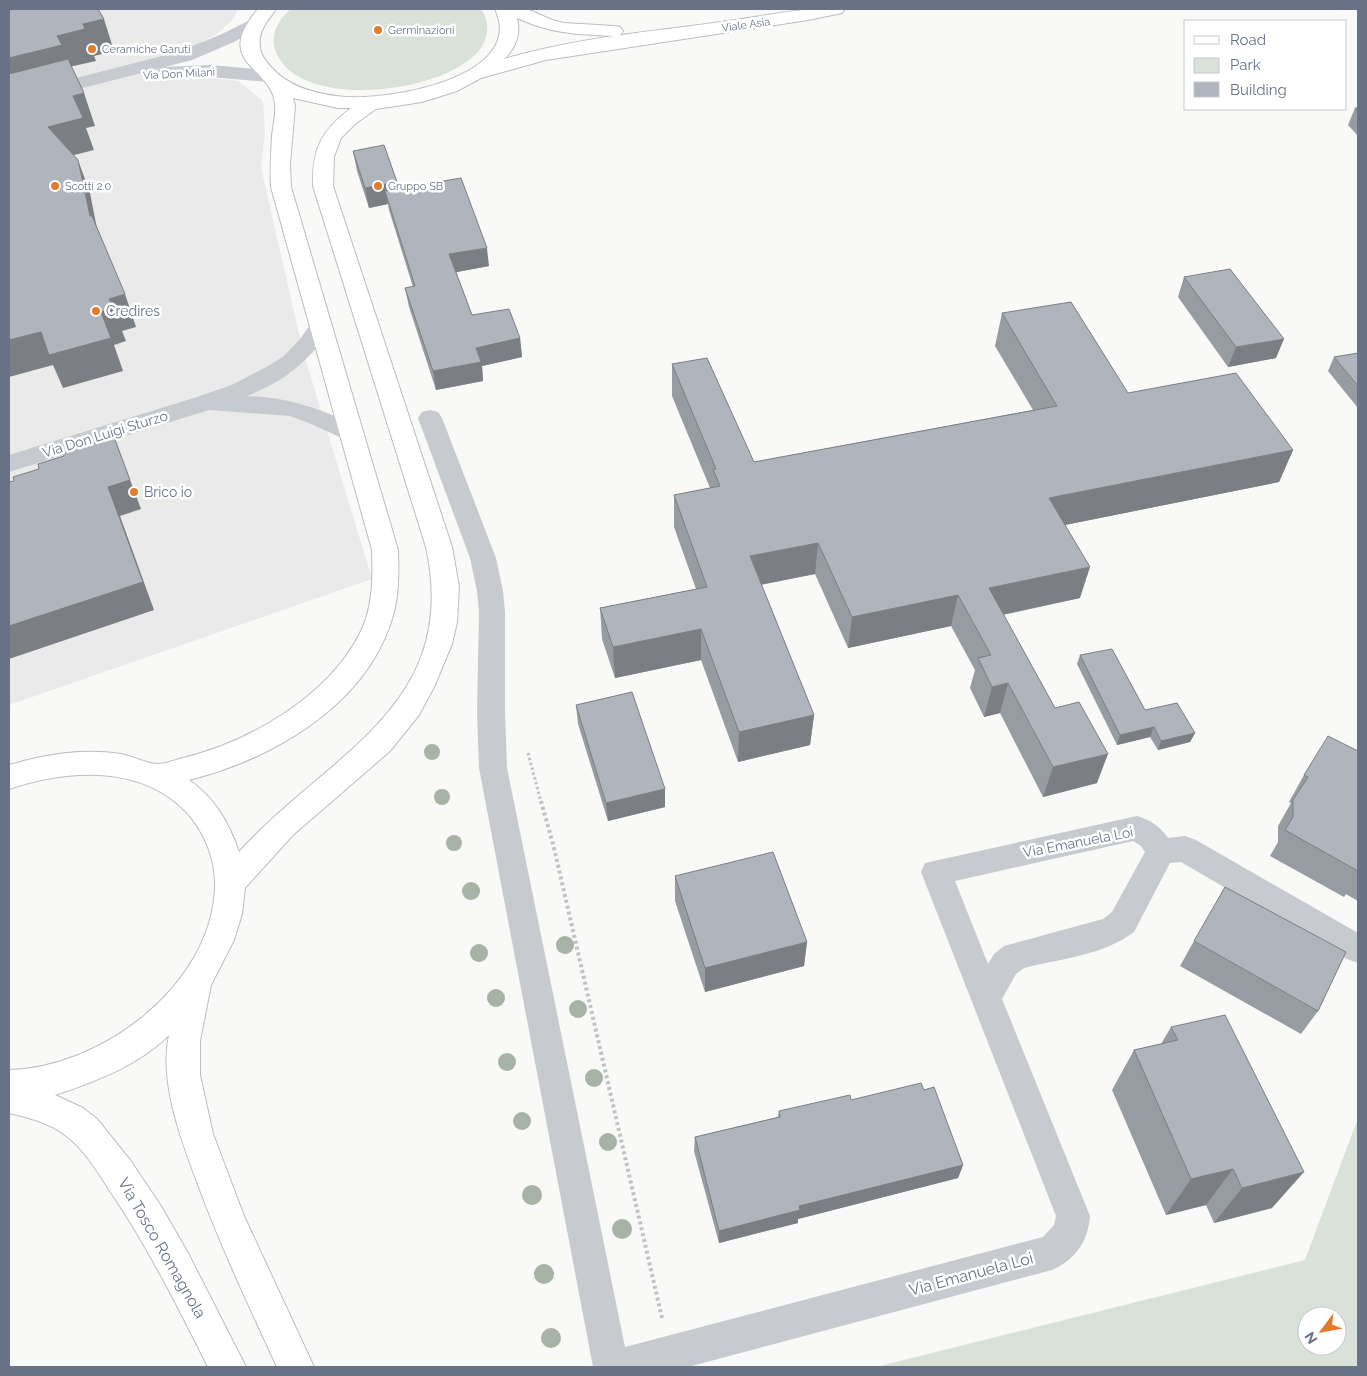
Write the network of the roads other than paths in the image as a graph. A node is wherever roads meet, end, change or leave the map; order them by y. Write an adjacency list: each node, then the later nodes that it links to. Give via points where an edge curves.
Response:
1 (504, 9): 6 (main road, via 510,24 505,47 485,69)
2 (513, 9): 5 (main road, via 546,24 564,28)
3 (836, 9): 5 (main road, Viale Asia)
4 (260, 14): 7 (main road, via 250,45 258,66); 8 (street, Via Don Milani, via 199,51)
5 (655, 36): 6 (main road, via 543,54)
6 (470, 78): 10 (main road, via 414,98)
7 (271, 79): 8 (street, Via Don Milani, via 225,72 186,71); 10 (main road, via 317,98); 11 (main road, via 282,90 285,106 281,187)
8 (90, 81): 9 (street, Via Don Milani)
9 (9, 101)
10 (371, 103): 19 (main road, via 346,120 324,150 322,186 439,547 445,581 444,618 427,673 394,727 366,758 292,818)
11 (321, 326): 12 (street, Via Don Luigi Sturzo, via 311,342 291,362 270,375); 14 (main road)
12 (202, 404): 14 (street, Via Don Luigi Sturzo, via 293,409 312,414); 15 (street, Via Don Luigi Sturzo)
13 (430, 418): 27 (street, via 483,558 490,591 493,768)
14 (352, 433): 16 (main road, via 385,550 386,588 372,637 339,682 300,717 276,733 224,758)
15 (9, 464)
16 (158, 776): 17 (main road, via 119,765 75,762 30,769); 19 (main road, via 188,794 210,818 225,848)
17 (9, 777)
18 (1161, 851): 20 (street, via 1185,849); 22 (street, via 1123,922 1102,935 1015,956 1005,964); 22 (street, Via Emanuela Loi, via 1151,837 1136,828 936,872)
19 (231, 883): 21 (main road, via 227,916 215,951)
20 (1358, 949)
21 (195, 985): 23 (main road, via 153,1029 99,1063 38,1084); 26 (main road, via 184,1041 184,1066 196,1134 230,1224)
22 (986, 998): 28 (street, Via Emanuela Loi, via 1073,1216 1065,1242 1052,1252)
23 (9, 1086)
24 (9, 1097): 25 (main road, Via Tosco Romagnola, via 49,1108 78,1124 95,1139 167,1250)
25 (228, 1367)
26 (296, 1367)
27 (610, 1367)
28 (620, 1367)

